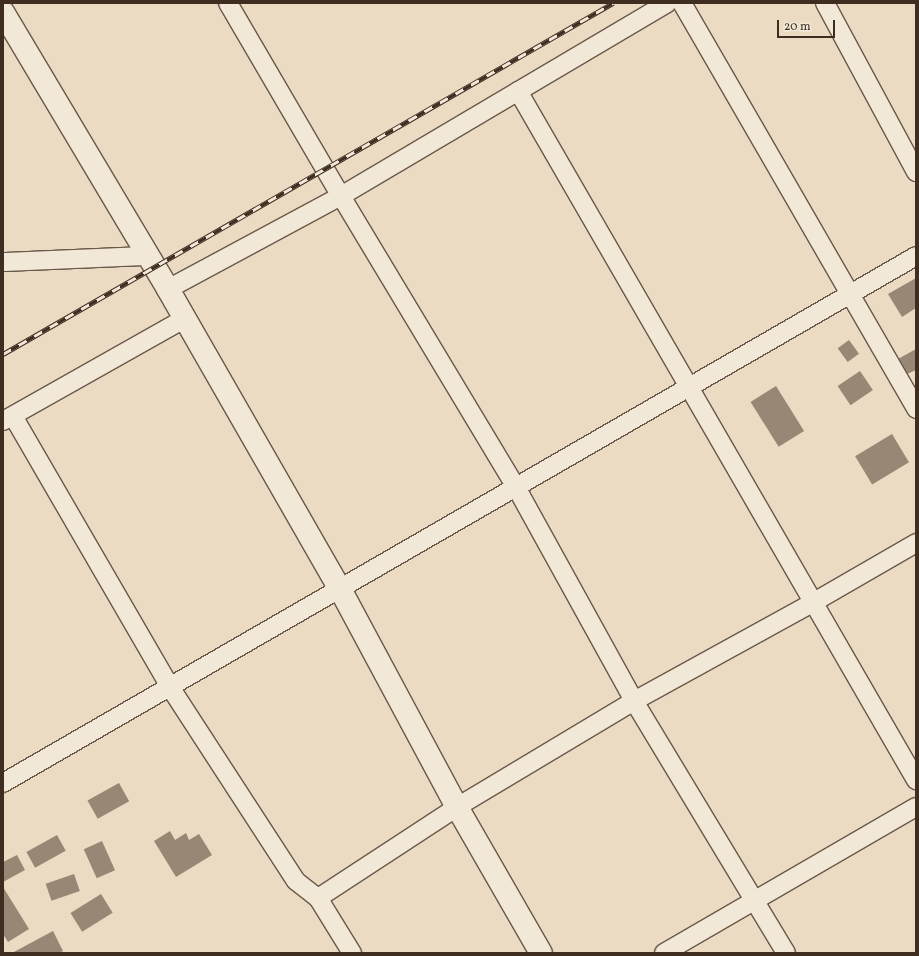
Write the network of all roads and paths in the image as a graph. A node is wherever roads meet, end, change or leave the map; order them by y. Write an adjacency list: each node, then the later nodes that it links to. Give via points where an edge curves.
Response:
1 (228, 3): 8 (street)
2 (667, 3): 6 (street)
3 (682, 3): 13 (street)
4 (824, 3): 7 (street)
5 (3, 12): 11 (main road)
6 (518, 91): 8 (street); 15 (street)
7 (916, 172)
8 (341, 196): 12 (street); 18 (street)
9 (916, 256): 13 (street)
10 (3, 262): 11 (street)
11 (151, 262): 12 (main road)
12 (168, 289): 14 (main road)
13 (850, 294): 15 (street); 16 (street)
14 (184, 319): 17 (street); 20 (main road)
15 (689, 387): 18 (street); 21 (street)
16 (916, 409)
17 (8, 418): 22 (street)
18 (516, 487): 20 (street); 23 (street)
19 (916, 543): 21 (street)
20 (340, 589): 22 (street); 26 (main road)
21 (814, 602): 23 (street); 24 (street)
22 (170, 687): 25 (street); 28 (street, via 296,881)
23 (634, 701): 26 (street); 29 (street)
24 (916, 780)
25 (3, 783)
26 (457, 807): 28 (street); 31 (main road)
27 (916, 807): 29 (street)
28 (318, 898): 30 (street)
29 (755, 900): 32 (street); 33 (street)
30 (352, 953)
31 (541, 953)
32 (664, 953)
33 (786, 953)

